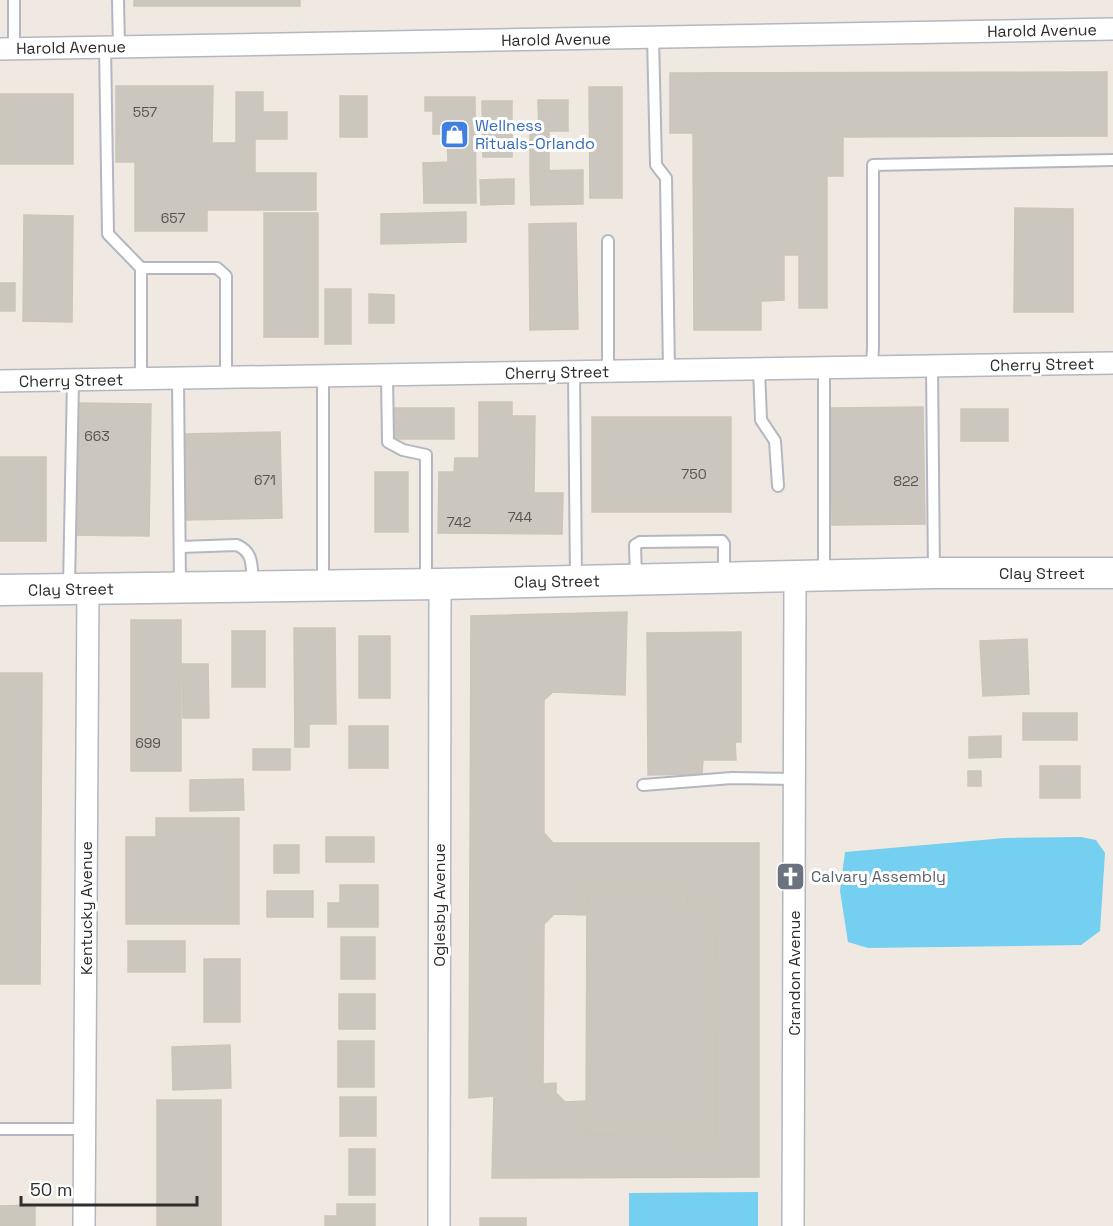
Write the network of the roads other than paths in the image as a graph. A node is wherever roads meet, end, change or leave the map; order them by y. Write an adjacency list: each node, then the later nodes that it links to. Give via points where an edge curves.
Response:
1 (14, 0): 6 (lane)
2 (118, 0): 5 (lane)
3 (1113, 29): 4 (street, Harold Avenue)
4 (653, 37): 5 (street, Harold Avenue); 15 (lane, via 656,165 666,178)
5 (112, 46): 6 (street, Harold Avenue); 9 (lane, via 108,234)
6 (7, 48)
7 (1113, 160): 12 (lane, via 873,165)
8 (608, 241): 16 (lane)
9 (141, 268): 20 (lane, via 217,268 226,276); 22 (lane)
10 (1113, 363): 11 (street, Cherry Street)
11 (932, 366): 12 (street, Cherry Street); 27 (lane)
12 (872, 367): 13 (street, Cherry Street)
13 (824, 368): 14 (street, Cherry Street); 29 (lane, via 824,472)
14 (759, 369): 15 (street, Cherry Street); 25 (lane, via 761,420 775,441)
15 (669, 370): 16 (street, Cherry Street)
16 (608, 371): 17 (street, Cherry Street)
17 (574, 372): 18 (street, Cherry Street); 30 (lane)
18 (387, 375): 19 (street, Cherry Street); 31 (lane, via 388,442 426,455)
19 (323, 376): 20 (street, Cherry Street); 32 (lane)
20 (226, 377): 21 (street, Cherry Street)
21 (178, 378): 22 (street, Cherry Street); 26 (lane)
22 (141, 379): 23 (street, Cherry Street)
23 (73, 380): 24 (street, Cherry Street); 35 (lane)
24 (0, 381)
25 (778, 486)
26 (180, 547): 33 (lane, via 237,545 245,549 250,556); 34 (lane)
27 (934, 573): 28 (street, Clay Street); 29 (street, Clay Street)
28 (1113, 573)
29 (809, 576): 30 (street, Clay Street); 37 (street, Crandon Avenue)
30 (576, 581): 31 (street, Clay Street)
31 (433, 584): 32 (street, Clay Street); 42 (street, Oglesby Avenue)
32 (323, 585): 33 (street, Clay Street)
33 (253, 586): 34 (street, Clay Street)
34 (180, 587): 35 (street, Clay Street)
35 (79, 589): 36 (street, Clay Street); 40 (street, Kentucky Avenue)
36 (0, 590)
37 (795, 779): 38 (lane, via 732,778); 43 (street, Crandon Avenue)
38 (643, 785)
39 (0, 1129): 40 (lane)
40 (85, 1129): 41 (street, Kentucky Avenue)
41 (84, 1226)
42 (439, 1226)
43 (793, 1226)

